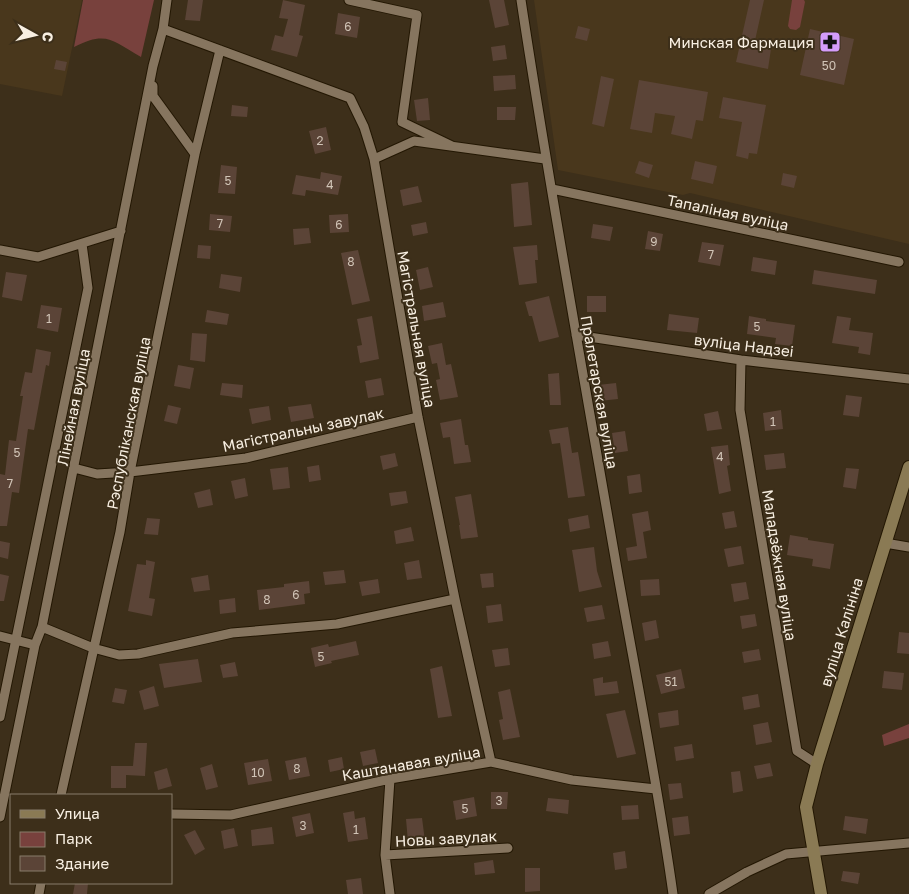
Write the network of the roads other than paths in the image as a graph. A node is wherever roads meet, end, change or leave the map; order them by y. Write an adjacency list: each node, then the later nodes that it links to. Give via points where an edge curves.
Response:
1 (167, 0): 4 (street, Лінейная вуліца)
2 (349, 0): 7 (street, via 417,15 402,122)
3 (521, 0): 10 (street, Пралетарская вуліца)
4 (163, 29): 5 (street, Магістральная вуліца); 6 (street, Лінейная вуліца)
5 (220, 50): 8 (street, Рэспубліканская вуліца); 9 (street, Магістральная вуліца, via 350,98)
6 (153, 66): 8 (street, via 153,96); 12 (street, Лінейная вуліца)
7 (452, 146): 9 (street, via 414,141); 10 (street)
8 (195, 154): 22 (street, Рэспубліканская вуліца)
9 (374, 159): 19 (street, Магістральная вуліца)
10 (545, 159): 11 (street, Пралетарская вуліца)
11 (552, 190): 15 (street, Тапаліная вуліца); 16 (street, Пралетарская вуліца)
12 (121, 231): 13 (street); 21 (street, Лінейная вуліца)
13 (82, 244): 14 (street, via 38,257); 28 (street, Лінейная вуліца, via 88,288)
14 (0, 250)
15 (899, 262)
16 (576, 335): 17 (street, вуліца Надзеі); 35 (street, Пралетарская вуліца)
17 (741, 360): 18 (street, вуліца Надзеі); 33 (street, Маладзёжная вуліца, via 740,410 797,751)
18 (909, 379)
19 (418, 417): 22 (street, Магістральны завулак, via 246,458); 25 (street, Магістральная вуліца)
20 (909, 467): 23 (main road, вуліца Калініна)
21 (74, 468): 22 (street, Магістральны завулак, via 97,474); 26 (street, Лінейная вуліца)
22 (130, 472): 30 (street, Рэспубліканская вуліца, via 120,532)
23 (885, 543): 24 (street); 33 (main road, вуліца Калініна)
24 (909, 547)
25 (455, 599): 30 (street, via 337,624 232,633 138,654 119,655); 32 (street, Магістральная вуліца)
26 (42, 627): 29 (street, Лінейная вуліца); 30 (street)
27 (0, 636): 28 (street)
28 (15, 639): 29 (street); 31 (street, Лінейная вуліца)
29 (35, 645): 37 (street, Лінейная вуліца)
30 (93, 648): 36 (street, Рэспубліканская вуліца)
31 (0, 717)
32 (491, 762): 34 (street, Каштанавая вуліца); 35 (street, Каштанавая вуліца, via 572,780)
33 (817, 764): 41 (main road, вуліца Калініна, via 806,807)
34 (390, 779): 38 (street, Каштанавая вуліца, via 231,815); 42 (street)
35 (656, 788): 44 (street, Пралетарская вуліца)
36 (61, 794)
37 (1, 814)
38 (172, 814)
39 (909, 843): 41 (street)
40 (508, 848): 42 (street, Новы завулак)
41 (813, 852): 45 (street, via 786,854); 46 (main road)
42 (385, 855): 43 (street)
43 (390, 894)
44 (673, 894)
45 (709, 894)
46 (821, 894)

